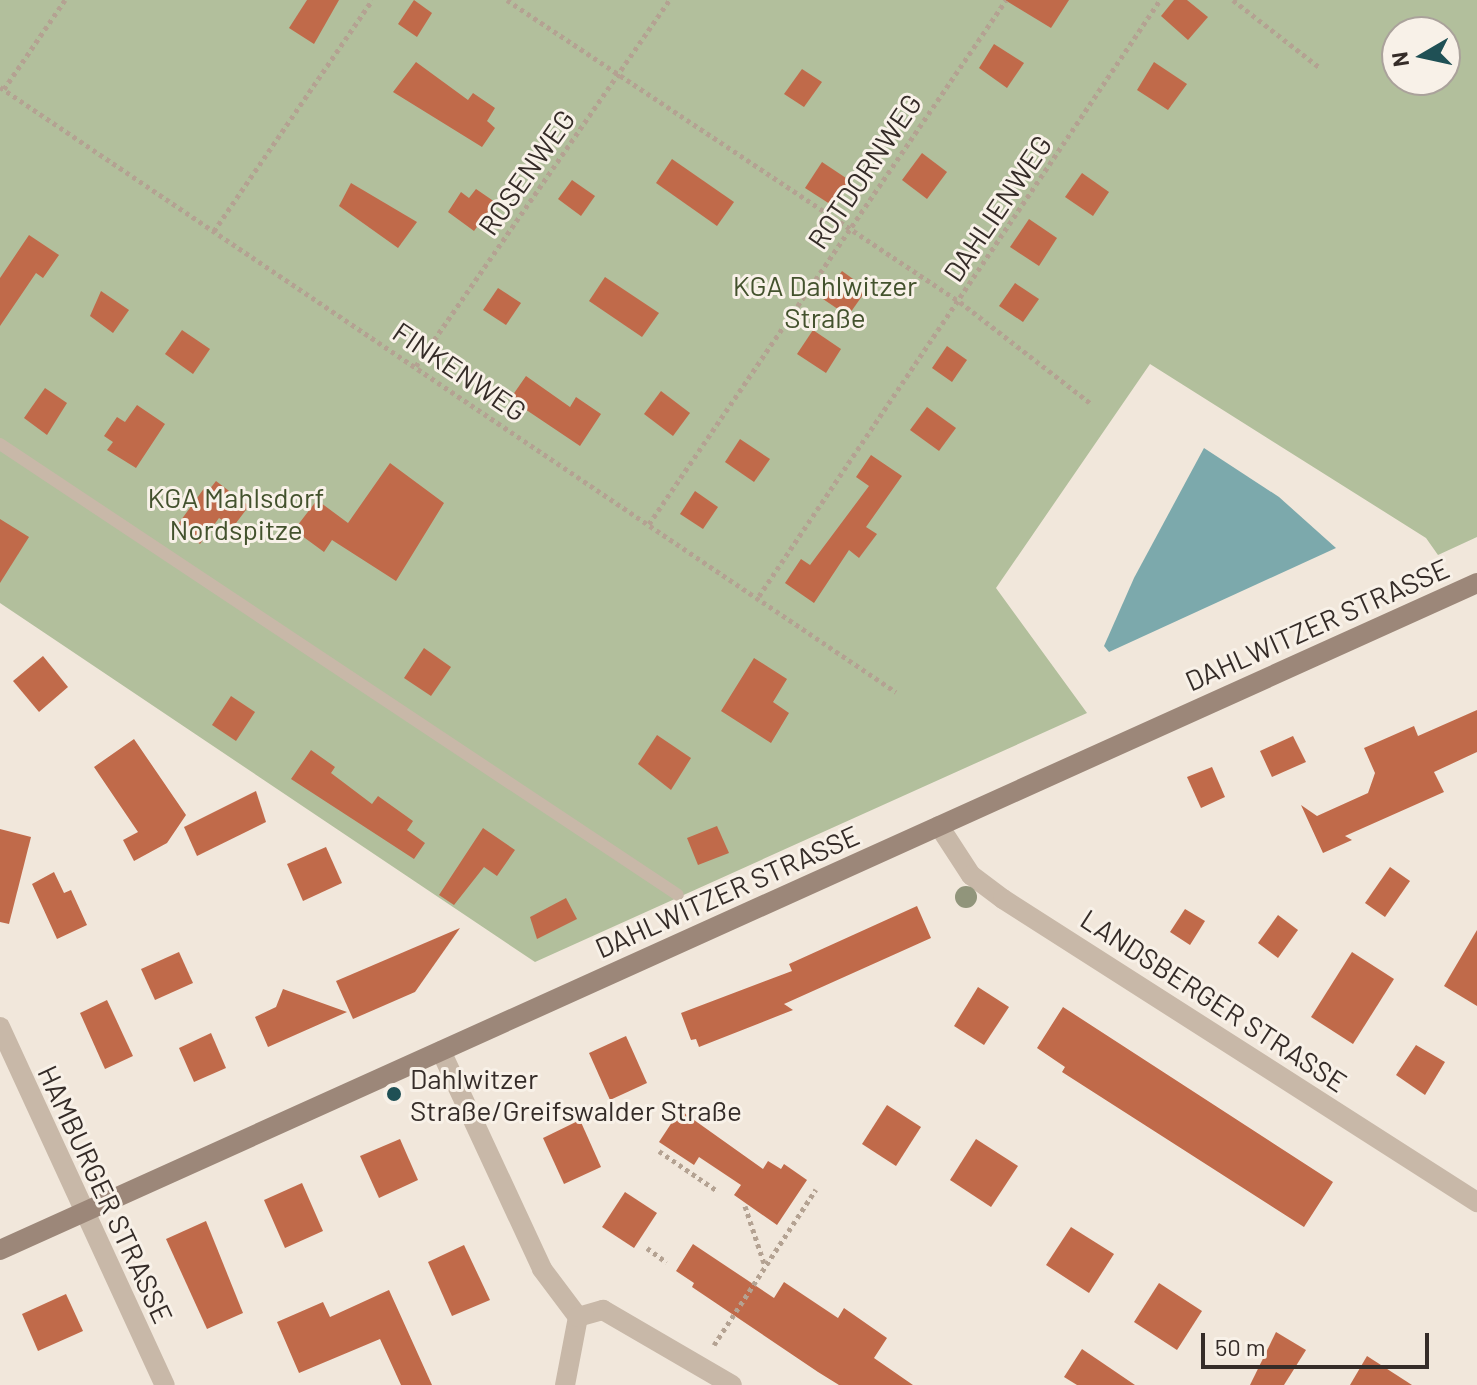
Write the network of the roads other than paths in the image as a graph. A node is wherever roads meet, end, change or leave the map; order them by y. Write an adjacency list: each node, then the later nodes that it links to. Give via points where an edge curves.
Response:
1 (0, 444): 4 (lane)
2 (1477, 583): 3 (main road, DAHLWITZER STRASSE)
3 (939, 826): 6 (main road, DAHLWITZER STRASSE); 7 (street, LANDSBERGER STRASSE, via 971,875 1003,899)
4 (678, 895)
5 (0, 1027): 8 (street, HAMBURGER STRASSE)
6 (441, 1051): 8 (main road, DAHLWITZER STRASSE); 10 (street, via 542,1269)
7 (1477, 1202)
8 (86, 1212): 9 (main road, DAHLWITZER STRASSE); 11 (street, HAMBURGER STRASSE)
9 (0, 1250)
10 (578, 1317): 12 (street); 13 (street, via 603,1310)
11 (165, 1385)
12 (565, 1385)
13 (732, 1385)

